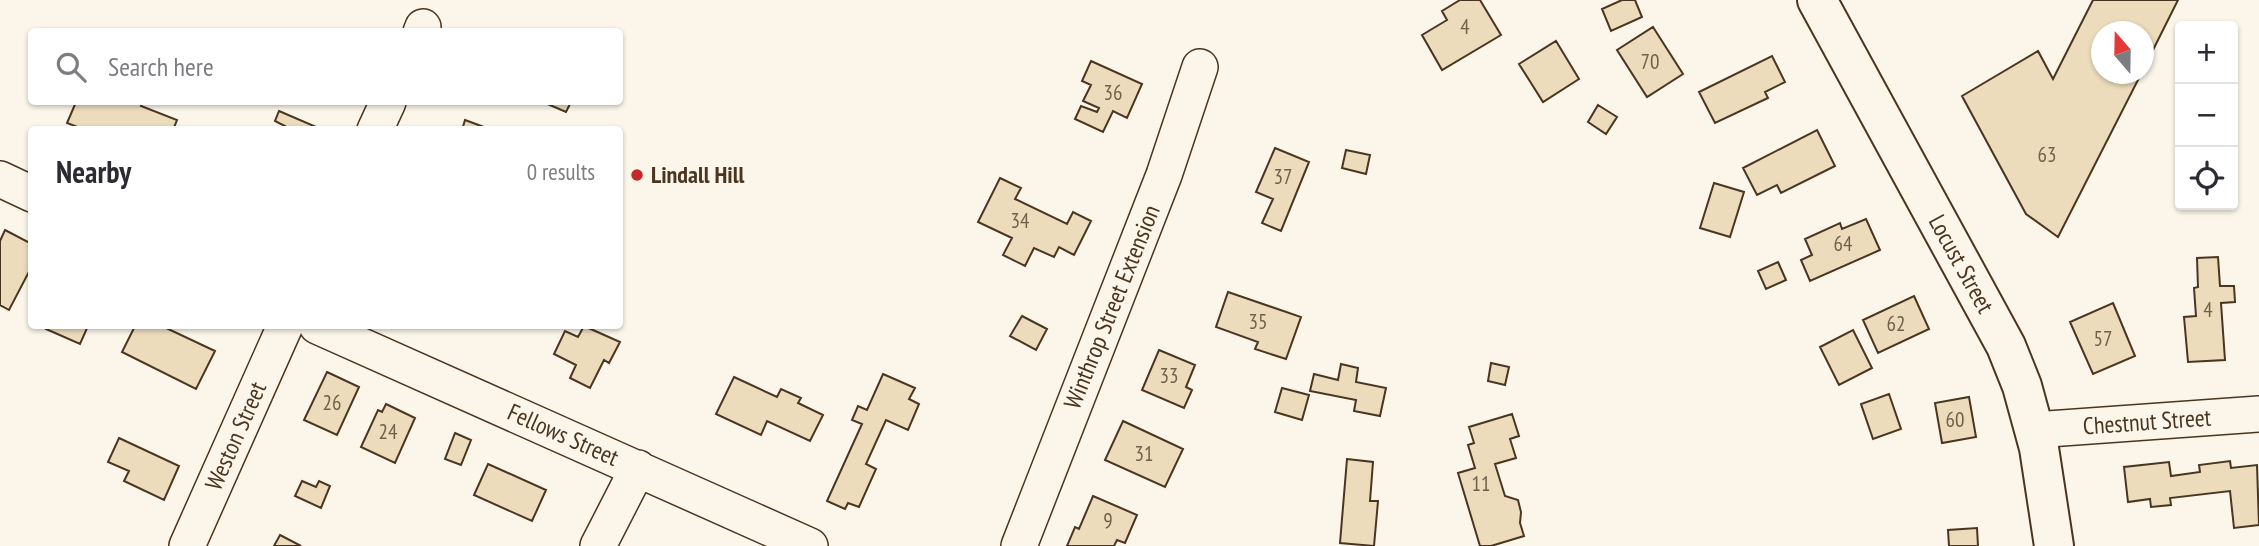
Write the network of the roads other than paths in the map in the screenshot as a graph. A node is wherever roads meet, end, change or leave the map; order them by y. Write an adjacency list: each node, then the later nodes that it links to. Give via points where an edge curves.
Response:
1 (1818, 0): 10 (main road, Locust Street, via 2006,346)
2 (1200, 67): 15 (street, Winthrop Street Extension, via 1164,175)
3 (387, 105): 4 (street)
4 (377, 126)
5 (0, 179): 6 (street)
6 (28, 192)
7 (284, 329): 12 (street, Weston Street)
8 (324, 329): 11 (street, Fellows Street)
9 (2259, 414): 10 (street, Chestnut Street)
10 (2034, 430): 16 (main road, Locust Street)
11 (638, 468): 13 (street); 14 (street, Fellows Street)
12 (187, 546)
13 (598, 546)
14 (810, 546)
15 (1018, 546)
16 (2054, 546)

